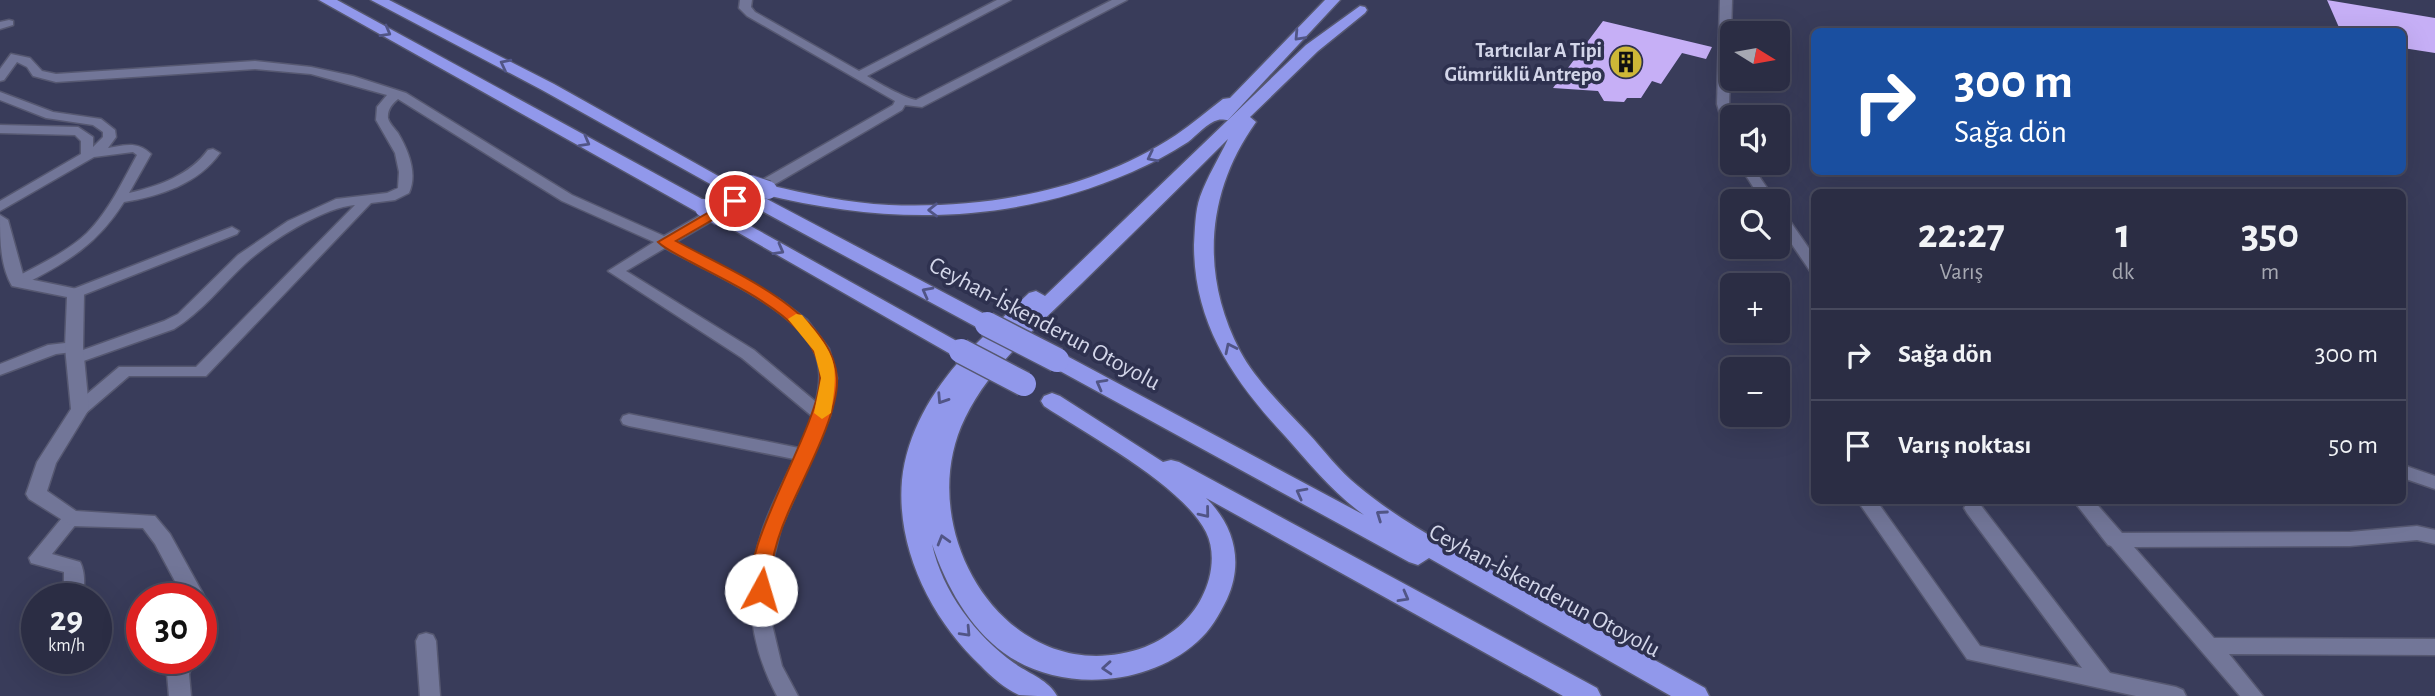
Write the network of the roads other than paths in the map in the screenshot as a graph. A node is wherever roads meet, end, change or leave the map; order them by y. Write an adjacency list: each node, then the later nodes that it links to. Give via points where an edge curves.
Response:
1 (326, 0): 33 (highway, one-way to 33, bridge)
2 (378, 0): 20 (highway, one-way to 2)
3 (746, 0): 12 (street, via 751,14)
4 (1006, 0): 12 (street)
5 (1121, 0): 15 (street, via 918,104)
6 (1333, 0): 10 (highway, one-way to 10)
7 (1726, 0): 16 (street)
8 (1365, 5): 33 (highway, one-way to 8, via 1161,473 1192,498 1215,526 1224,551 1223,576 1214,603 1177,645 1148,659 1118,667 1052,665 1002,635 956,577 941,537 935,494 941,453 969,390 1029,324 1312,48); 60 (highway, one-way to 8, via 1420,542 1349,492 1266,402 1231,354 1214,313 1204,270 1209,198 1241,130)
9 (7, 57): 11 (street); 13 (street, via 27,61 37,73 56,78 290,66)
10 (1265, 72): 20 (highway, one-way to 20, via 1216,115 1165,150 1100,180 1062,191 985,206 905,211 818,204); 57 (highway, one-way to 57, via 953,383 933,414 918,453 912,496 917,539 933,583 957,622 997,666)
11 (0, 76)
12 (858, 76): 15 (street)
13 (395, 94): 22 (street, via 383,107 382,120 396,137 407,181 404,190 390,197); 27 (street, via 567,198)
14 (0, 96): 19 (street, via 50,115 97,122 109,130 102,147)
15 (901, 101): 27 (street, via 890,114)
16 (1723, 105)
17 (0, 129): 19 (street, via 78,131 88,140)
18 (213, 153): 21 (street, via 194,172 142,196)
19 (89, 154): 21 (street, via 136,148 144,154); 23 (street)
20 (752, 191): 59 (highway, Ceyhan-İskenderun Otoyolu, one-way to 20, bridge, via 987,324)
21 (119, 199): 29 (street, via 98,230 66,256)
22 (366, 201): 31 (street, via 341,202 293,224 243,258 169,325); 34 (street, via 200,372 125,371)
23 (0, 207)
24 (0, 220): 29 (street, via 13,275)
25 (232, 231): 30 (street)
26 (1790, 232): 28 (street)
27 (665, 242): 35 (street, via 774,302 802,324 821,349 829,378); 35 (street, via 615,271 748,354)
28 (1811, 262)
29 (19, 282): 30 (street)
30 (73, 294): 31 (street)
31 (75, 353): 32 (street, via 54,349); 34 (street)
32 (0, 370)
33 (1052, 401): 58 (highway, one-way to 58)
34 (80, 409): 43 (street, via 47,462 36,494)
35 (822, 416): 37 (street)
36 (629, 420): 37 (street)
37 (803, 455): 56 (street, via 772,528 762,577 760,616 772,667)
38 (2406, 472): 39 (street)
39 (2435, 483)
40 (1869, 504): 52 (street, via 1974,653)
41 (2085, 504): 45 (street)
42 (1973, 508): 52 (street)
43 (72, 518): 46 (street, via 38,558 73,567); 47 (street, via 148,521)
44 (2435, 537): 45 (street, via 2417,533 2350,539)
45 (2114, 540): 49 (street)
46 (74, 583)
47 (186, 583)
48 (426, 641): 55 (street)
49 (2208, 646): 50 (street); 62 (street)
50 (2435, 647)
51 (178, 674): 54 (street)
52 (2104, 681): 53 (street)
53 (2148, 693): 61 (street)
54 (180, 696)
55 (430, 696)
56 (788, 696)
57 (1043, 696)
58 (1587, 696)
59 (1686, 696)
60 (1695, 696)
61 (2176, 696)
62 (2253, 696)

